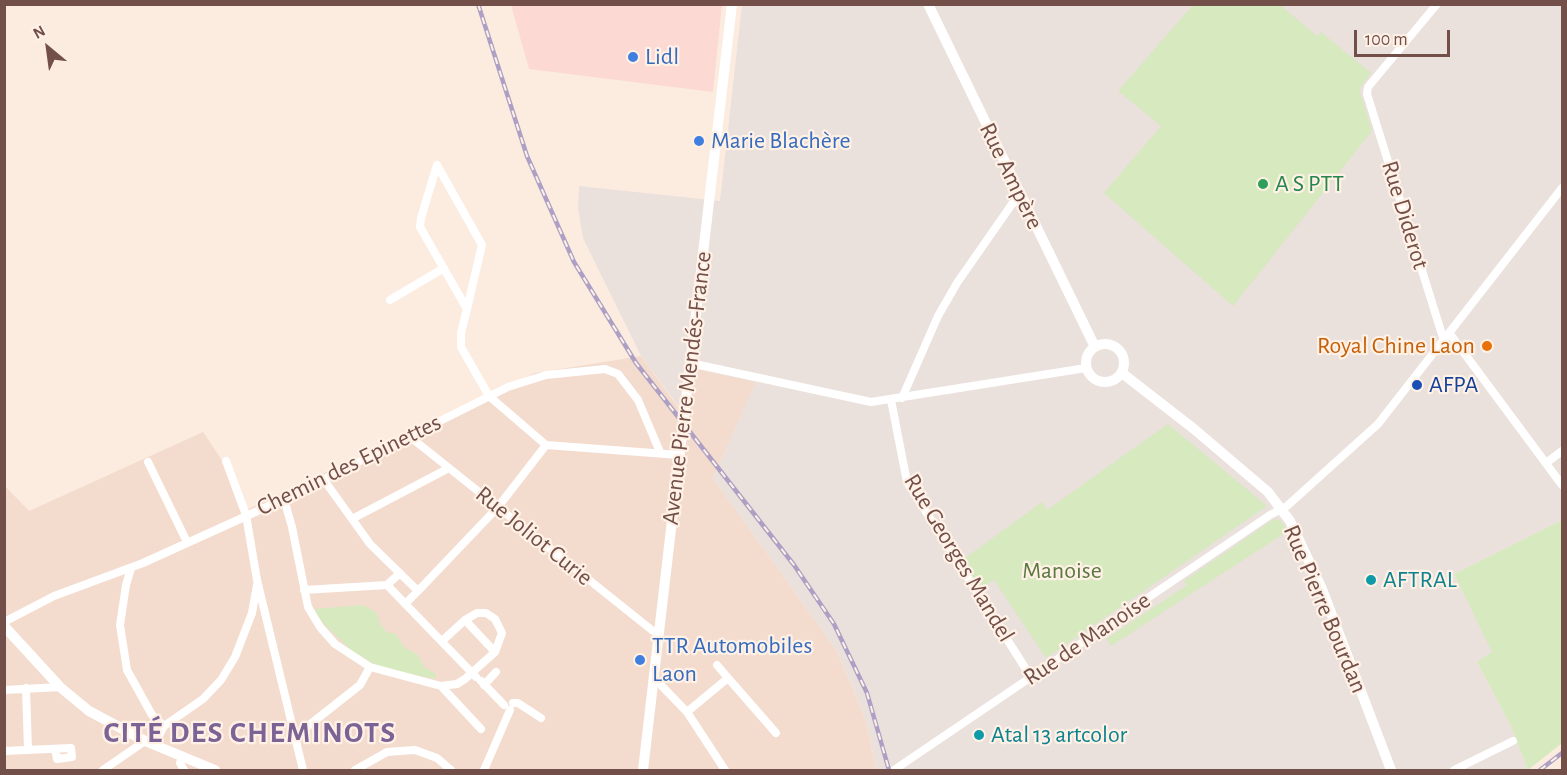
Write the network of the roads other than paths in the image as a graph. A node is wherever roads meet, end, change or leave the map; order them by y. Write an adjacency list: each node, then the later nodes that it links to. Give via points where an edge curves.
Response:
1 (928, 4): 5 (main road, Rue Ampère)
2 (1437, 4): 9 (street, Rue Diderot, via 1368,89)
3 (732, 5): 11 (main road, Avenue Pierre Mendés-France)
4 (1563, 188): 9 (street, Rue de Manoise)
5 (1022, 197): 10 (main road, Rue Ampère); 15 (street, via 1012,204 957,283)
6 (444, 268): 7 (street); 8 (street); 8 (street, via 420,224 437,165 482,245)
7 (390, 300)
8 (467, 309): 14 (street, via 461,347)
9 (1447, 338): 24 (street, Rue Diderot); 30 (street, Rue de Manoise, via 1378,424)
10 (1095, 347): 12 (main road, via 1088,355); 13 (main road, via 1107,344 1120,351 1124,360)
11 (690, 363): 16 (street, via 871,402); 21 (main road, Avenue Pierre Mendés-France)
12 (1086, 368): 13 (main road, via 1092,378 1102,383); 15 (street)
13 (1122, 374): 30 (main road, Rue Pierre Bourdan, via 1227,457 1268,492)
14 (489, 396): 17 (street, Chemin des Epinettes); 18 (street); 20 (street, Chemin des Epinettes, via 556,373 612,370 638,400)
15 (902, 398): 16 (street)
16 (891, 400): 49 (street, Rue Georges Mandel, via 907,482)
17 (409, 436): 25 (street, Rue Joliot Curie); 26 (street, Chemin des Epinettes)
18 (546, 445): 20 (street); 29 (street)
19 (1563, 451): 24 (street)
20 (660, 452): 21 (street)
21 (679, 455): 43 (main road, Avenue Pierre Mendés-France)
22 (226, 461): 31 (street)
23 (148, 462): 33 (street)
24 (1546, 463): 27 (street, Rue Diderot)
25 (449, 468): 29 (street, Rue Joliot Curie); 32 (street)
26 (324, 480): 28 (street, Chemin des Epinettes); 32 (street)
27 (1563, 485)
28 (284, 499): 31 (street, Chemin des Epinettes); 38 (street)
29 (498, 507): 39 (street); 43 (street, Rue Joliot Curie)
30 (1281, 509): 49 (street, Rue de Manoise); 81 (main road, Rue Pierre Bourdan, via 1296,531 1322,589)
31 (246, 515): 33 (street, Chemin des Epinettes); 36 (street)
32 (351, 519): 35 (street)
33 (187, 542): 34 (street, Chemin des Epinettes)
34 (131, 568): 42 (street, Chemin des Epinettes, via 54,596); 60 (street, via 120,625 128,670 152,715)
35 (399, 573): 37 (street); 39 (street)
36 (257, 580): 60 (street, via 252,613 221,681); 63 (street)
37 (387, 585): 38 (street); 40 (street)
38 (304, 590): 47 (street, via 308,607 327,636)
39 (418, 591): 40 (street)
40 (405, 604): 44 (street)
41 (465, 620): 44 (street); 45 (street); 45 (street, via 482,613 495,619 502,637)
42 (4, 624): 54 (main road)
43 (658, 635): 50 (main road, Avenue Pierre Mendés-France)
44 (442, 641): 52 (street)
45 (495, 652): 52 (street)
46 (717, 665): 51 (street)
47 (369, 667): 53 (street); 63 (street, via 360,685)
48 (496, 672): 52 (street)
49 (1031, 677): 80 (street, Rue de Manoise)
50 (654, 678): 58 (street); 78 (main road, Avenue Pierre Mendés-France)
51 (728, 678): 58 (street); 62 (street)
52 (478, 679): 53 (street); 57 (street)
53 (441, 686): 61 (street)
54 (60, 687): 55 (street); 65 (main road, via 89,711)
55 (26, 688): 56 (street); 67 (street)
56 (4, 690)
57 (509, 706): 59 (street, via 518,703); 77 (street)
58 (687, 712): 79 (street)
59 (542, 718)
60 (164, 726): 65 (street)
61 (482, 729)
62 (776, 734)
63 (294, 737): 74 (street)
64 (1513, 741): 82 (street)
65 (150, 743): 69 (main road); 70 (street)
66 (55, 749): 67 (street)
67 (28, 750): 68 (street)
68 (4, 751)
69 (182, 757): 72 (street); 73 (main road)
70 (113, 768): 71 (street)
71 (103, 771)
72 (184, 771)
73 (215, 771)
74 (303, 771)
75 (355, 771): 76 (street, via 387,752 415,750 436,758)
76 (451, 771)
77 (484, 771)
78 (643, 771)
79 (725, 771)
80 (894, 771)
81 (1391, 771)
82 (1454, 771)

